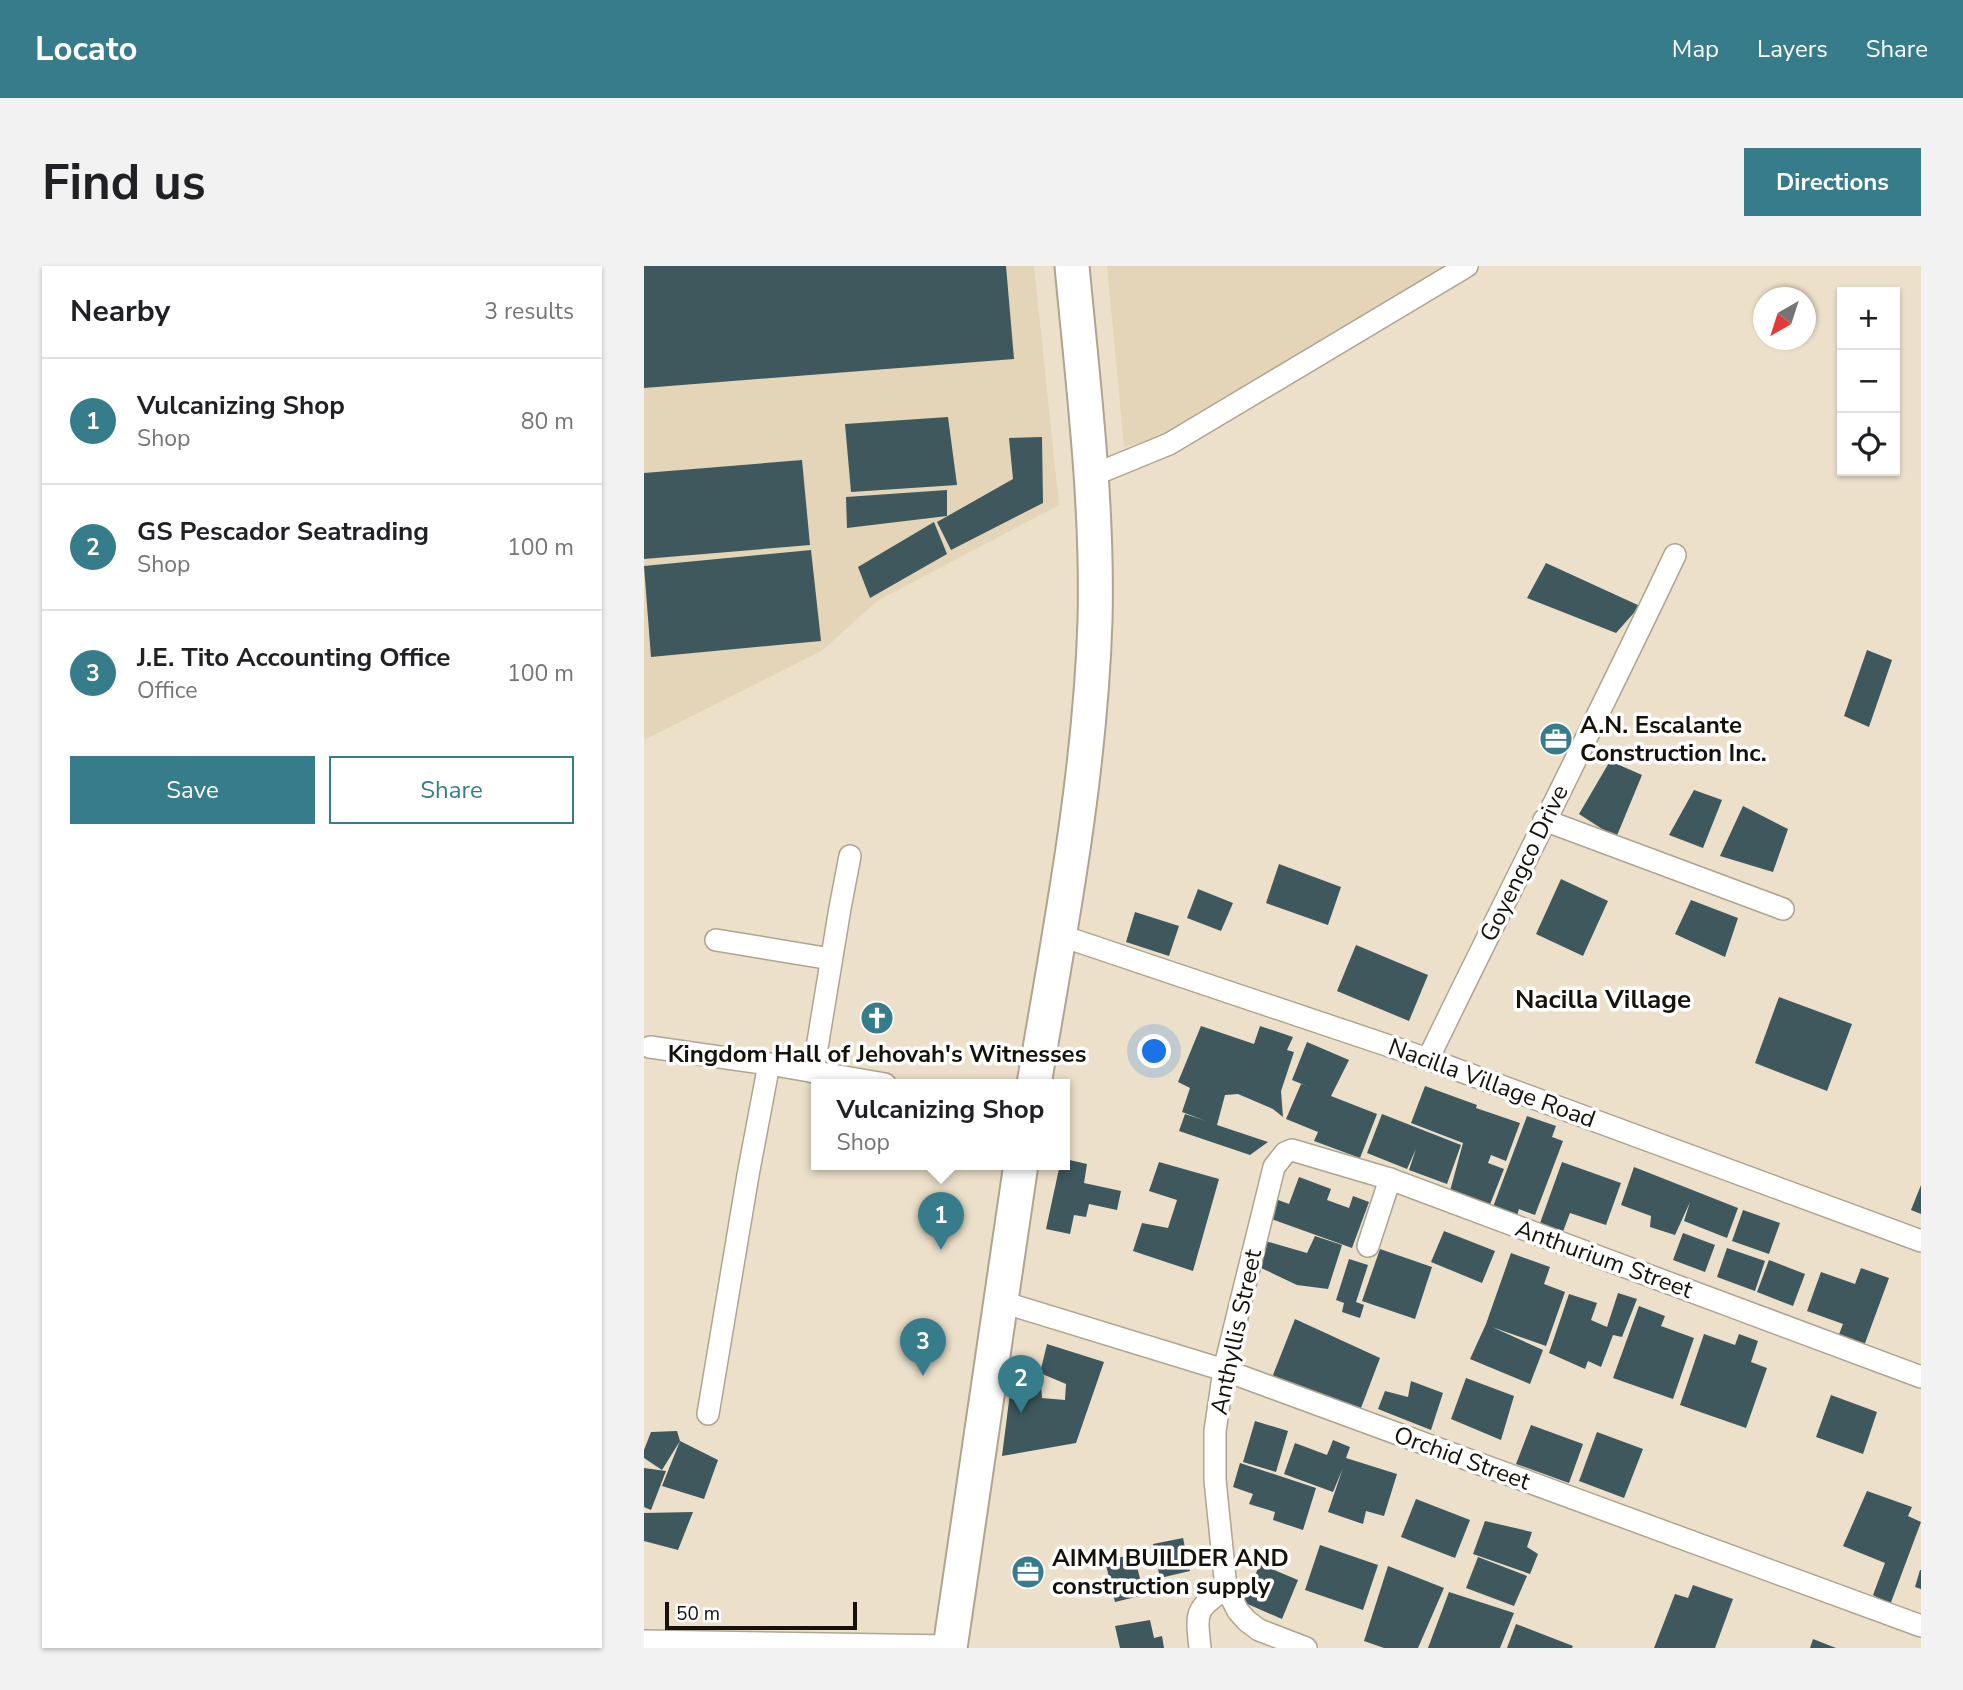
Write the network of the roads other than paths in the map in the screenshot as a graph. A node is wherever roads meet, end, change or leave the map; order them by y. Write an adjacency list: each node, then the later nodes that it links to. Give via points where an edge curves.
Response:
1 (1072, 266): 3 (main road)
2 (1467, 266): 3 (street, via 1169,444)
3 (1091, 476): 8 (main road, via 1095,619 1089,730)
4 (1675, 555): 5 (street, Goyengco Drive)
5 (1544, 820): 7 (street); 12 (street, Goyengco Drive)
6 (850, 856): 10 (street)
7 (1783, 909)
8 (1059, 935): 12 (street, Nacilla Village Road); 16 (main road)
9 (716, 940): 10 (street)
10 (831, 960): 14 (street)
11 (650, 1047): 13 (street)
12 (1428, 1059): 20 (street, Nacilla Village Road)
13 (769, 1064): 14 (street); 25 (street)
14 (813, 1072): 15 (street)
15 (855, 1079)
16 (1035, 1079)
17 (1284, 1153): 19 (street, Anthurium Street, via 1298,1150); 23 (street, Anthyllis Street, via 1274,1167)
18 (1020, 1170): 22 (main road)
19 (1390, 1179): 21 (street); 24 (street, Anthurium Street)
20 (1921, 1241)
21 (1368, 1246)
22 (999, 1301): 23 (street, Orchid Street); 29 (main road)
23 (1224, 1370): 26 (street, Anthyllis Street, via 1214,1456); 27 (street, Orchid Street)
24 (1921, 1377)
25 (708, 1414)
26 (1226, 1588): 30 (street, via 1205,1602 1196,1619); 31 (street, Anthyllis Street, via 1247,1622)
27 (1921, 1626)
28 (644, 1641): 29 (street)
29 (950, 1647)
30 (1200, 1648)
31 (1306, 1648)

